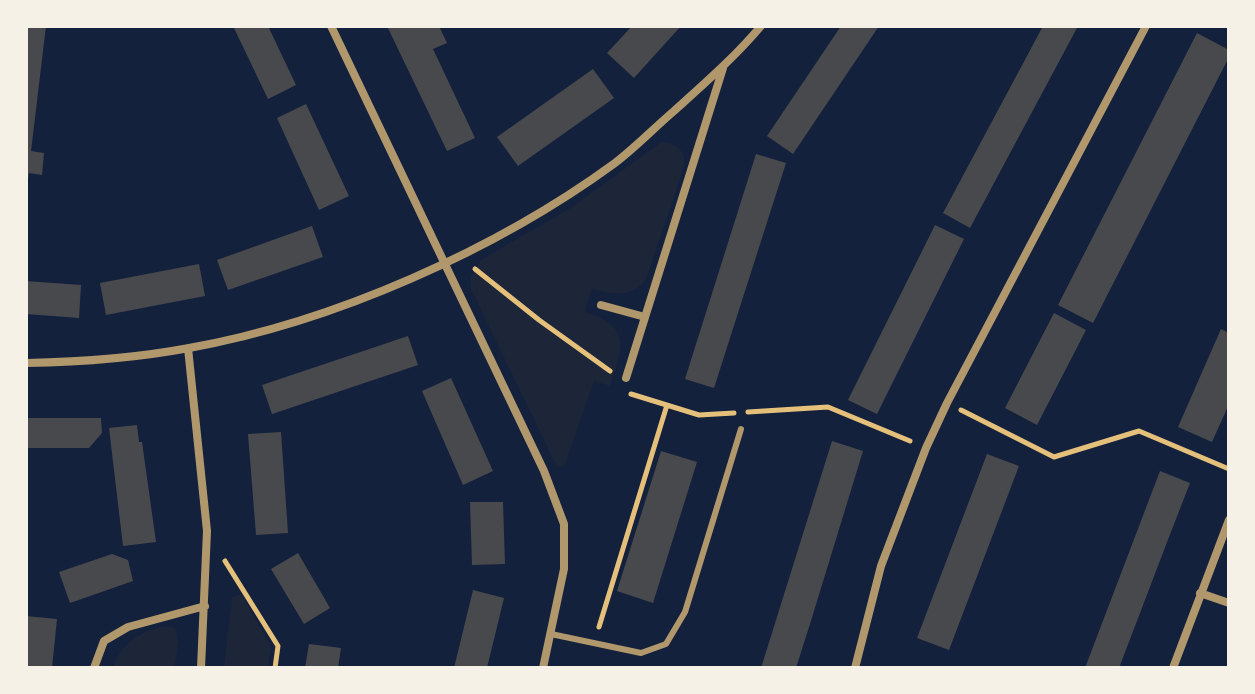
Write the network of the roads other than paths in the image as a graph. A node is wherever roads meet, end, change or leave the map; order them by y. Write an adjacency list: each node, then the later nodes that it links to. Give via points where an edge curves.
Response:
1 (331, 26): 5 (street)
2 (761, 26): 4 (street)
3 (1146, 26): 20 (street, via 926,448 881,566)
4 (723, 67): 5 (street, via 616,162 532,218); 7 (street)
5 (445, 263): 8 (street, via 344,306); 16 (street, via 564,524 564,569)
6 (601, 305): 7 (street)
7 (645, 317): 10 (street)
8 (188, 348): 9 (street); 15 (street, via 207,531)
9 (26, 363)
10 (626, 378)
11 (741, 429): 16 (lane, via 685,612 666,644 641,653)
12 (1229, 520): 13 (street)
13 (1200, 593): 14 (street); 21 (street)
14 (1229, 603)
15 (205, 606): 17 (street, via 128,627 104,641); 18 (street)
16 (551, 634): 19 (street)
17 (94, 668)
18 (201, 668)
19 (543, 668)
20 (855, 668)
21 (1173, 668)

